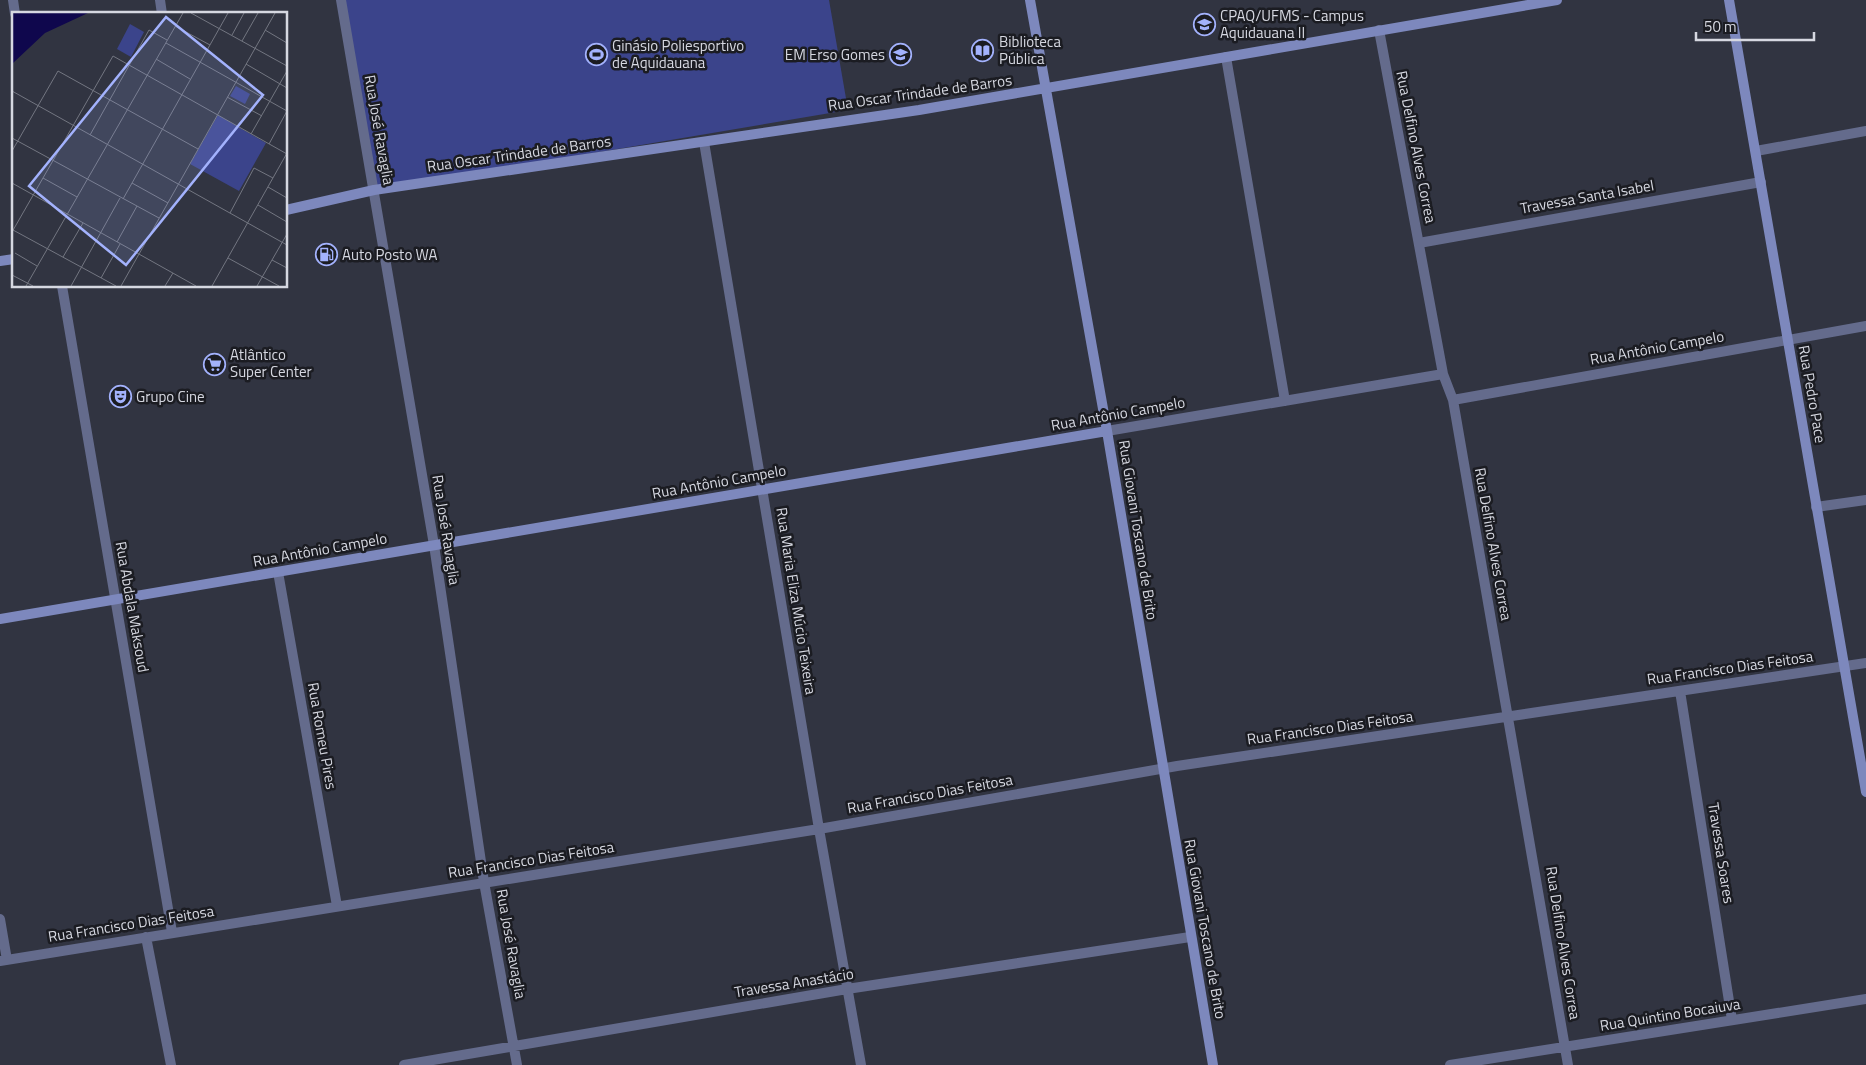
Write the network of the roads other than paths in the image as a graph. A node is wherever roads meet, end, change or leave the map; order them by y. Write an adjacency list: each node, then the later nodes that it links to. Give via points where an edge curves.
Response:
1 (341, 0): 12 (street, Rua José Ravaglia)
2 (1030, 0): 7 (main road, Rua Giovani Toscano de Brito)
3 (1557, 0): 5 (main road, Rua Oscar Trindade de Barros)
4 (1729, 0): 10 (main road, Rua Pedro Pace)
5 (1379, 30): 6 (main road, Rua Oscar Trindade de Barros); 14 (street, Rua Delfino Alves Correa)
6 (1226, 57): 7 (main road, Rua Oscar Trindade de Barros); 20 (street)
7 (1045, 88): 9 (main road, Rua Oscar Trindade de Barros); 21 (main road, Rua Giovani Toscano de Brito)
8 (1866, 131): 10 (street)
9 (704, 142): 12 (main road, Rua Oscar Trindade de Barros); 22 (street, Rua Maria Eliza Múcio Teixeira)
10 (1756, 151): 11 (main road, Rua Pedro Pace)
11 (1761, 182): 14 (street, Travessa Santa Isabel); 17 (main road, Rua Pedro Pace)
12 (374, 190): 13 (main road, Rua Oscar Trindade de Barros); 25 (street, Rua José Ravaglia)
13 (288, 210)
14 (1419, 243): 18 (street, Rua Delfino Alves Correa)
15 (62, 288): 27 (street, Rua Abdala Maksoud)
16 (1866, 326): 17 (street, Rua Antônio Campelo)
17 (1788, 340): 19 (street, Rua Antônio Campelo); 24 (main road, Rua Pedro Pace)
18 (1443, 374): 19 (street, Rua Delfino Alves Correa); 20 (street, Rua Antônio Campelo)
19 (1453, 400): 32 (street, Rua Delfino Alves Correa)
20 (1285, 401): 21 (street, Rua Antônio Campelo)
21 (1107, 431): 22 (main road, Rua Antônio Campelo); 33 (main road, Rua Giovani Toscano de Brito)
22 (762, 490): 25 (main road, Rua Antônio Campelo); 35 (street, Rua Maria Eliza Múcio Teixeira)
23 (1866, 500): 24 (street)
24 (1816, 507): 30 (main road, Rua Pedro Pace)
25 (434, 545): 26 (main road, Rua Antônio Campelo); 36 (street, Rua José Ravaglia)
26 (278, 572): 27 (main road, Rua Antônio Campelo); 37 (street, Rua Romeu Pires)
27 (116, 599): 28 (main road, Rua Antônio Campelo); 39 (street, Rua Abdala Maksoud)
28 (0, 619)
29 (1866, 663): 30 (street, Rua Francisco Dias Feitosa)
30 (1844, 666): 31 (street, Rua Francisco Dias Feitosa); 34 (main road, Rua Pedro Pace)
31 (1680, 691): 32 (street, Rua Francisco Dias Feitosa); 45 (street, Travessa Soares)
32 (1509, 716): 33 (street, Rua Francisco Dias Feitosa); 47 (street, Rua Delfino Alves Correa)
33 (1162, 769): 35 (street, Rua Francisco Dias Feitosa); 41 (main road, Rua Giovani Toscano de Brito)
34 (1866, 792)
35 (818, 829): 36 (street, Rua Francisco Dias Feitosa); 43 (street, Rua Maria Eliza Múcio Teixeira)
36 (484, 882): 37 (street, Rua Francisco Dias Feitosa); 46 (street, Rua José Ravaglia)
37 (337, 906): 39 (street, Rua Francisco Dias Feitosa)
38 (0, 919): 42 (street)
39 (172, 932): 40 (street, Rua Francisco Dias Feitosa)
40 (146, 937): 42 (street, Rua Francisco Dias Feitosa); 48 (street)
41 (1190, 937): 43 (street, Travessa Anastácio); 52 (main road, Rua Giovani Toscano de Brito)
42 (4, 960)
43 (847, 989): 46 (street, Travessa Anastácio); 51 (street, Rua Maria Eliza Múcio Teixeira)
44 (1866, 998): 45 (street, Rua Quintino Bocaiuva)
45 (1732, 1020): 47 (street, Rua Quintino Bocaiuva)
46 (514, 1045): 49 (street, Travessa Anastácio); 50 (street, Rua José Ravaglia)
47 (1565, 1047): 53 (street, Rua Quintino Bocaiuva); 54 (street, Rua Delfino Alves Correa)
48 (171, 1065)
49 (404, 1065)
50 (517, 1065)
51 (861, 1065)
52 (1213, 1065)
53 (1450, 1065)
54 (1568, 1065)

